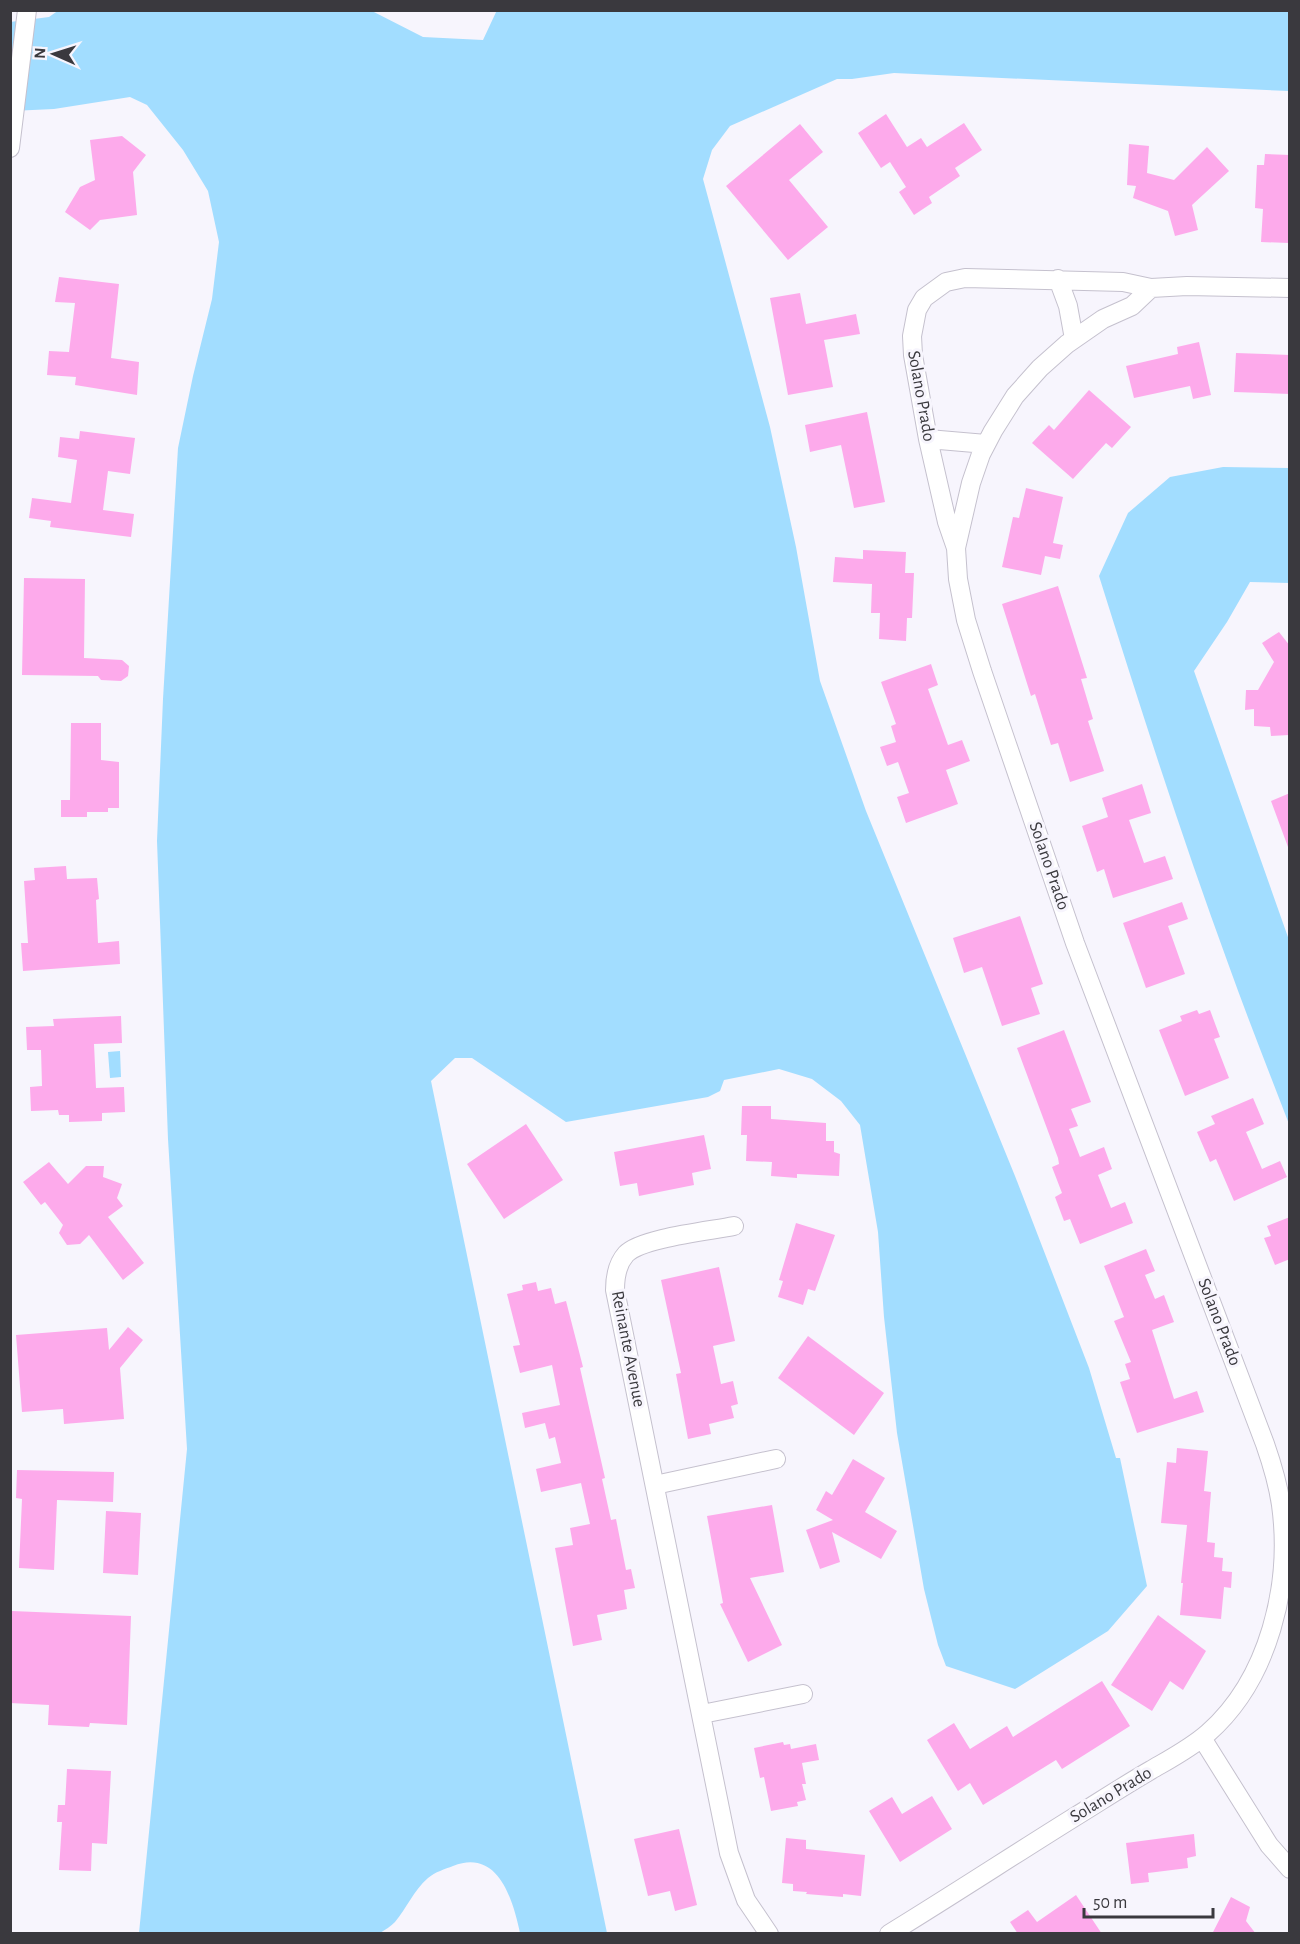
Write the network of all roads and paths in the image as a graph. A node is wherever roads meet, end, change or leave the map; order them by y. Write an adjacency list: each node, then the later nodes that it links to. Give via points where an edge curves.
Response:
1 (27, 10): 2 (street)
2 (10, 148)
3 (1058, 279): 4 (street, Solano Prado, via 1123,282); 6 (street); 7 (street, Solano Prado, via 965,278 946,282 924,298 914,320 912,344)
4 (1151, 288): 5 (street, Solano Prado); 6 (street, Solano Prado, via 1132,306)
5 (1290, 288)
6 (1074, 339): 8 (street, Solano Prado, via 1053,355 1015,396)
7 (928, 439): 8 (street); 9 (street, Solano Prado)
8 (986, 444): 9 (street, Solano Prado, via 971,483)
9 (956, 548): 13 (street, Solano Prado, via 962,603 982,671 1075,943 1265,1444)
10 (734, 1226): 12 (street, Reinante Avenue, via 642,1244 626,1253 617,1269 616,1299)
11 (776, 1459): 12 (street)
12 (655, 1485): 16 (street, Reinante Avenue)
13 (1286, 1520): 14 (street, Solano Prado)
14 (1283, 1603): 17 (street, Solano Prado, via 1252,1677 1231,1710)
15 (803, 1694): 16 (street)
16 (702, 1714): 19 (street, Reinante Avenue, via 734,1872 751,1910)
17 (1202, 1738): 18 (street, via 1269,1845); 20 (street, Solano Prado)
18 (1290, 1869)
19 (769, 1934)
20 (890, 1934)

